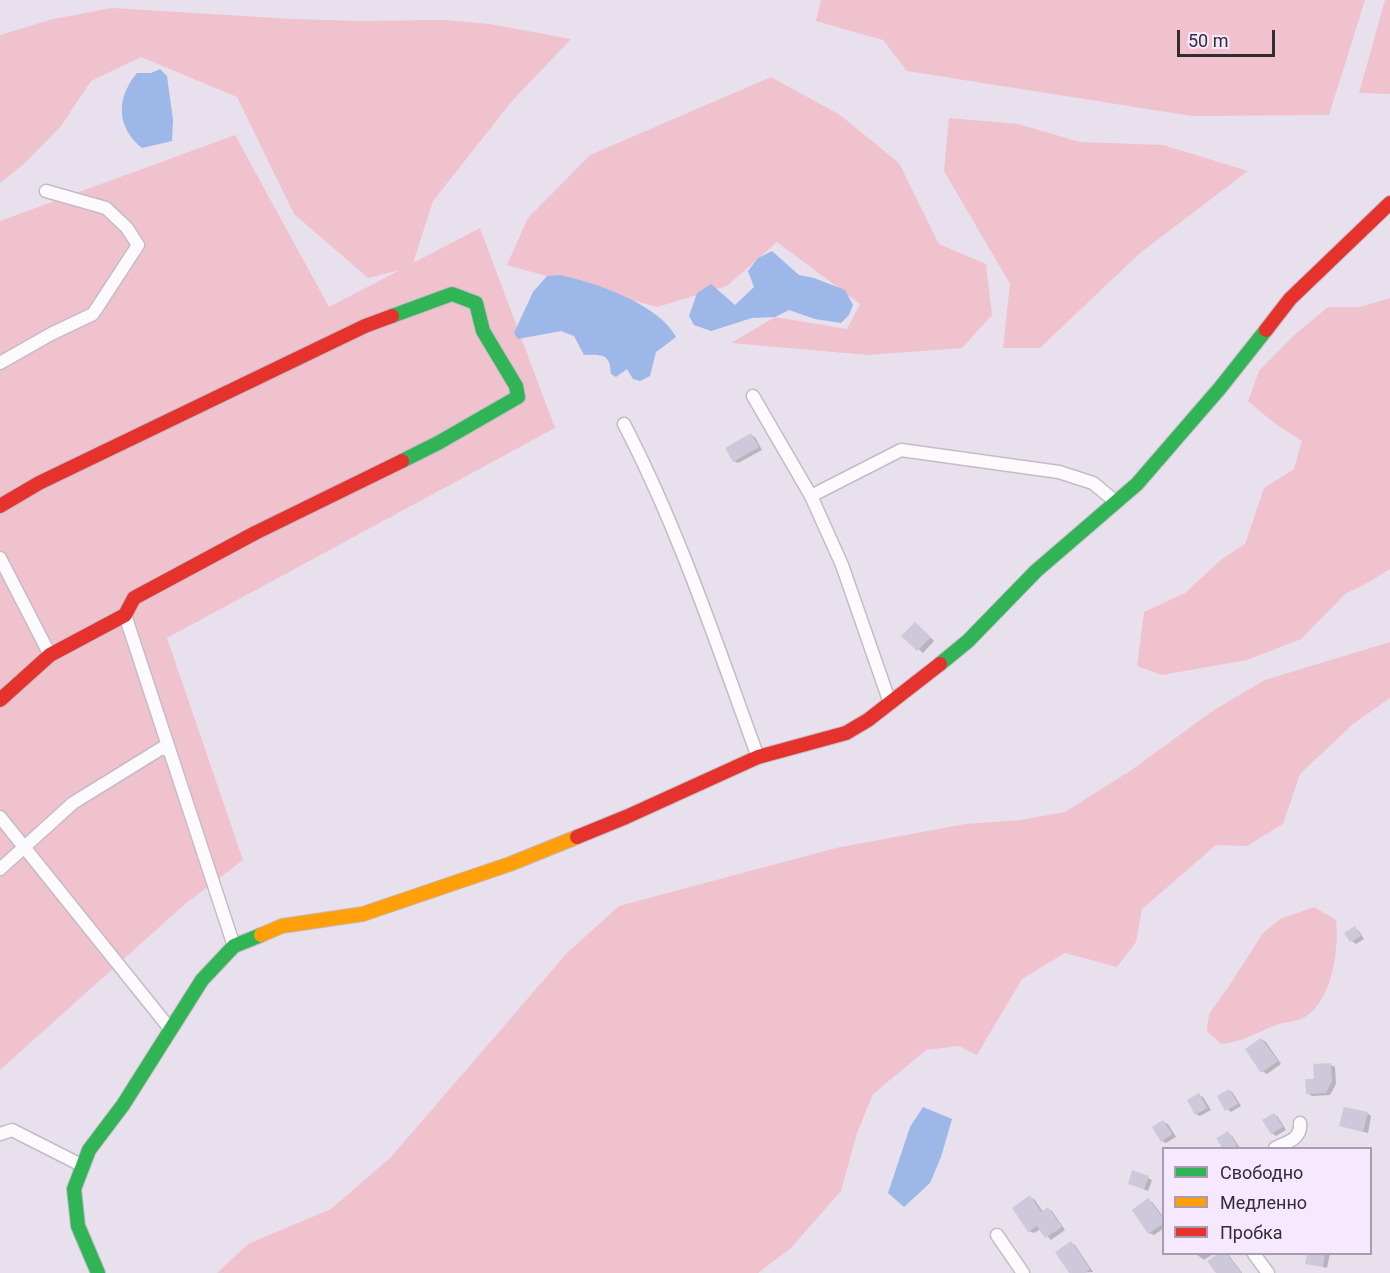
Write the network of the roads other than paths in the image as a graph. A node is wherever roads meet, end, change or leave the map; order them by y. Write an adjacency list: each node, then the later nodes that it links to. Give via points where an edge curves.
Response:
1 (46, 191): 3 (street, via 106,208 138,244 93,314)
2 (1390, 203): 7 (street, via 1290,299 1221,388 1137,484)
3 (0, 363)
4 (753, 396): 6 (street)
5 (624, 424): 15 (street, via 686,559)
6 (811, 496): 7 (street, via 901,450 1059,472 1093,483); 13 (street, via 842,565)
7 (1116, 502): 13 (street, via 1036,571 968,641)
8 (0, 506): 10 (street, via 39,483 365,326 452,294 476,303 483,331 516,386 518,397 438,443 134,598)
9 (0, 558): 11 (street)
10 (125, 615): 11 (street); 14 (street)
11 (50, 655): 12 (street)
12 (0, 700)
13 (890, 703): 15 (street, via 846,732)
14 (170, 751): 17 (street, via 162,748 73,803); 19 (street)
15 (758, 757): 19 (street, via 510,864 363,914 282,926)
16 (0, 817): 17 (street)
17 (25, 849): 18 (street); 20 (street)
18 (0, 869)
19 (234, 946): 20 (street, via 202,980)
20 (171, 1030): 24 (street)
21 (1300, 1123): 23 (street, via 1297,1137)
22 (0, 1134): 24 (street, via 12,1130)
23 (1279, 1147)
24 (82, 1166): 27 (street, via 74,1189 78,1227)
25 (997, 1235): 28 (street)
26 (1255, 1255): 29 (street)
27 (99, 1273)
28 (1023, 1273)
29 (1268, 1273)

